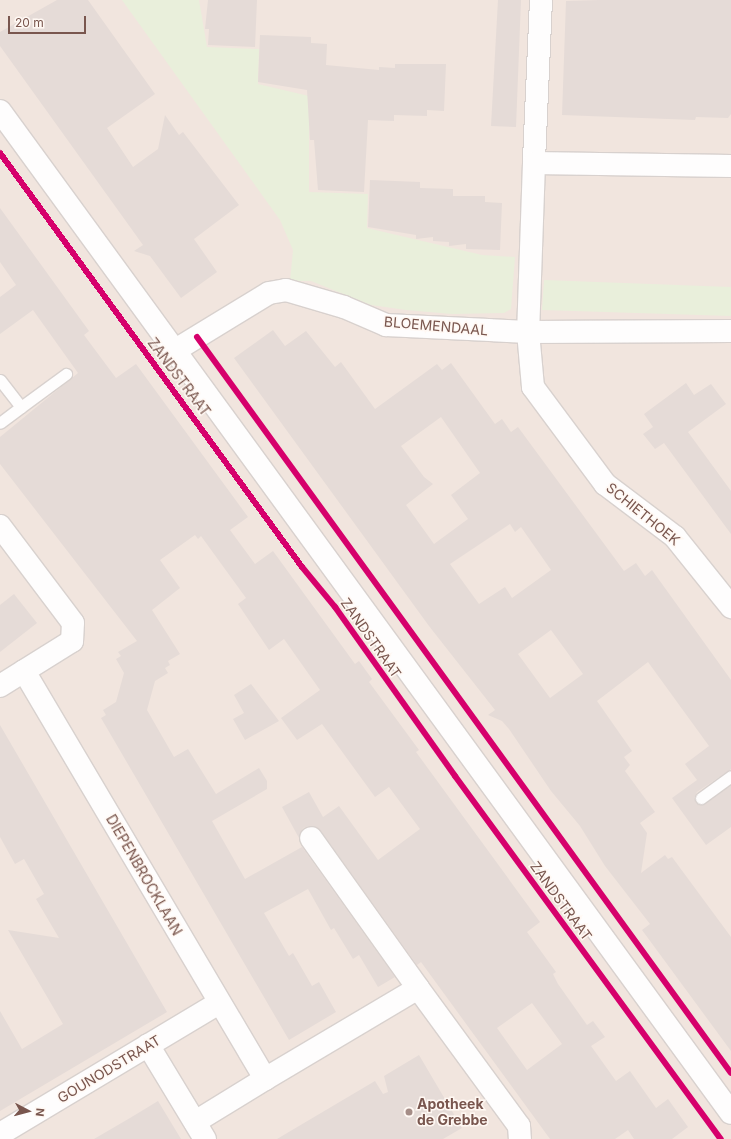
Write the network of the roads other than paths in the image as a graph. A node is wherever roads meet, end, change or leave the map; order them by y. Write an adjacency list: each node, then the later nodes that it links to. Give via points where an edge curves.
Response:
1 (541, 0): 3 (street)
2 (0, 111): 7 (street, ZANDSTRAAT)
3 (534, 163): 4 (street); 6 (street)
4 (731, 166)
5 (731, 331): 6 (street, BLOEMENDAAL)
6 (528, 332): 7 (street, BLOEMENDAAL, via 386,325 336,304 286,290 269,293); 13 (street, SCHIETHOEK, via 532,387 605,484 676,537)
7 (174, 351): 23 (street, ZANDSTRAAT)
8 (66, 374): 10 (lane)
9 (0, 380): 10 (lane)
10 (21, 407): 11 (lane)
11 (0, 423)
12 (0, 526): 14 (street, via 74,623 72,641)
13 (731, 607)
14 (24, 671): 15 (street); 20 (street, DIEPENBROCKLAAN)
15 (0, 686)
16 (731, 776): 17 (lane)
17 (701, 798)
18 (311, 838): 19 (street)
19 (418, 988): 22 (street); 26 (street, via 519,1126)
20 (218, 1003): 21 (street, GOUNODSTRAAT); 22 (street, DIEPENBROCKLAAN)
21 (148, 1045): 24 (street); 25 (street, GOUNODSTRAAT)
22 (265, 1078): 24 (street)
23 (731, 1113)
24 (200, 1130)
25 (0, 1134)
26 (520, 1139)

